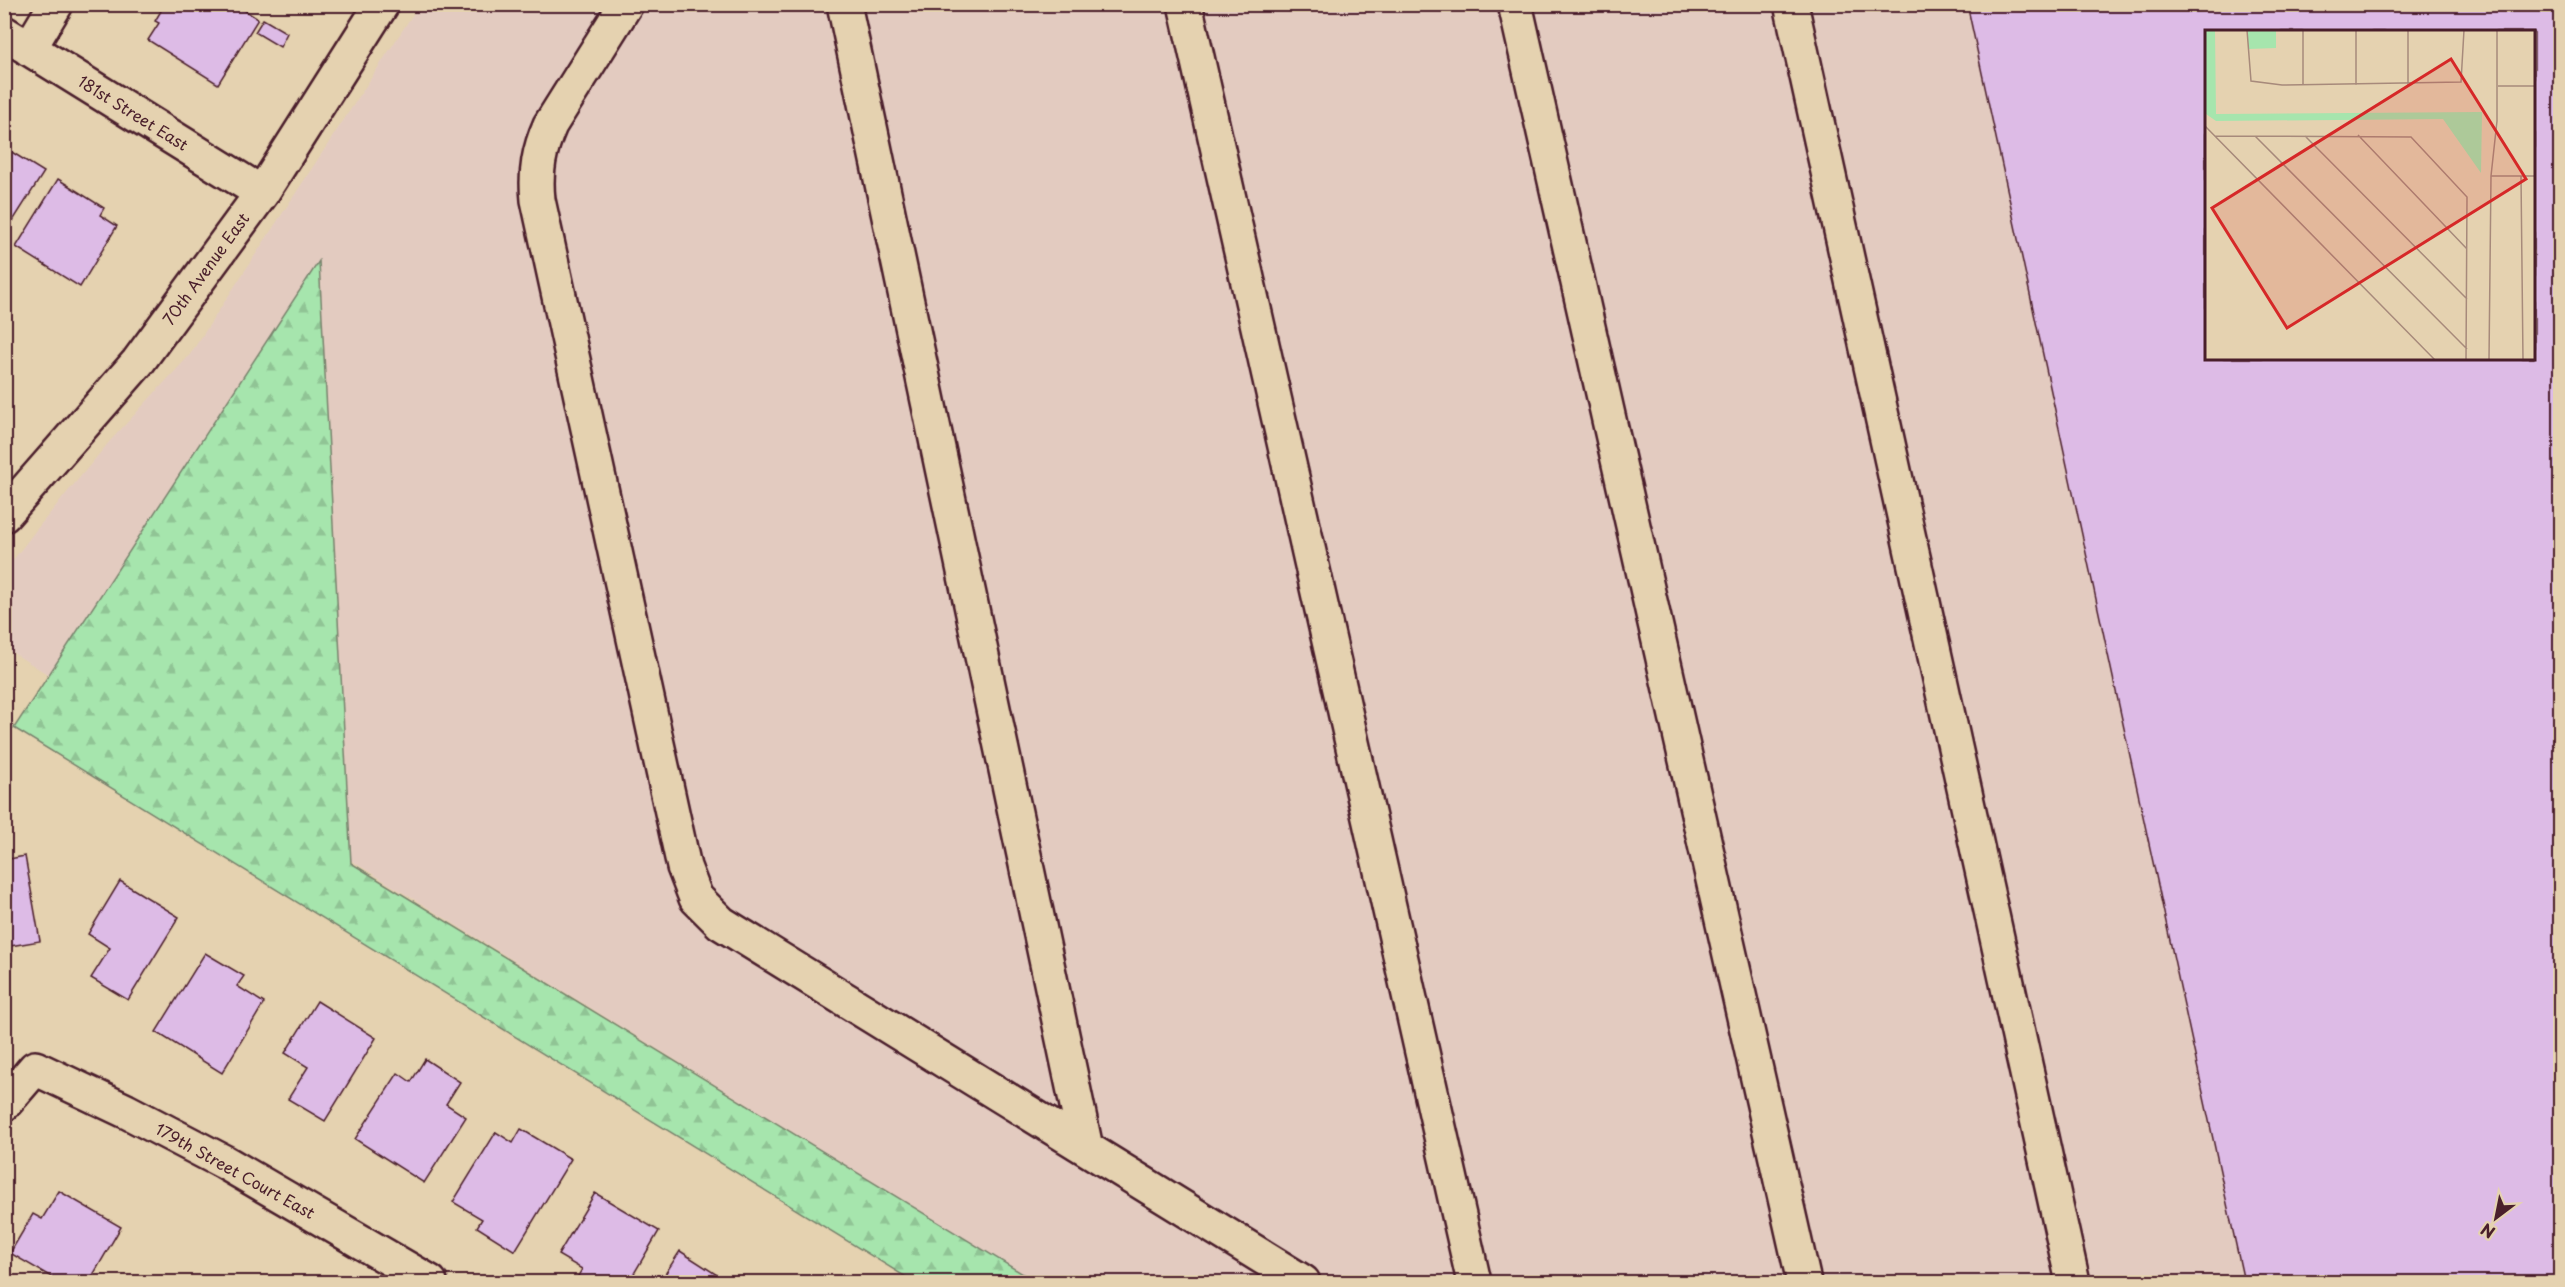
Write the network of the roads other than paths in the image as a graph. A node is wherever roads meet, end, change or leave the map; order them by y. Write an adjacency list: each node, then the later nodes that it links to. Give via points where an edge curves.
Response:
1 (56, 4): 8 (street)
2 (382, 4): 9 (street, 70th Avenue East)
3 (627, 4): 12 (street, via 550,124 542,144 536,183 689,883 696,898 721,923)
4 (844, 4): 12 (street)
5 (1185, 4): 15 (street)
6 (1515, 4): 16 (street)
7 (1791, 4): 17 (street)
8 (17, 41): 9 (street, 181st Street East)
9 (262, 193): 10 (street, 70th Avenue East, via 138,362)
10 (4, 515)
11 (4, 1104): 13 (street, 179th Street Court East, via 35,1068 224,1162)
12 (1086, 1148): 14 (street)
13 (430, 1282)
14 (1303, 1282)
15 (1474, 1282)
16 (1804, 1282)
17 (2073, 1282)

